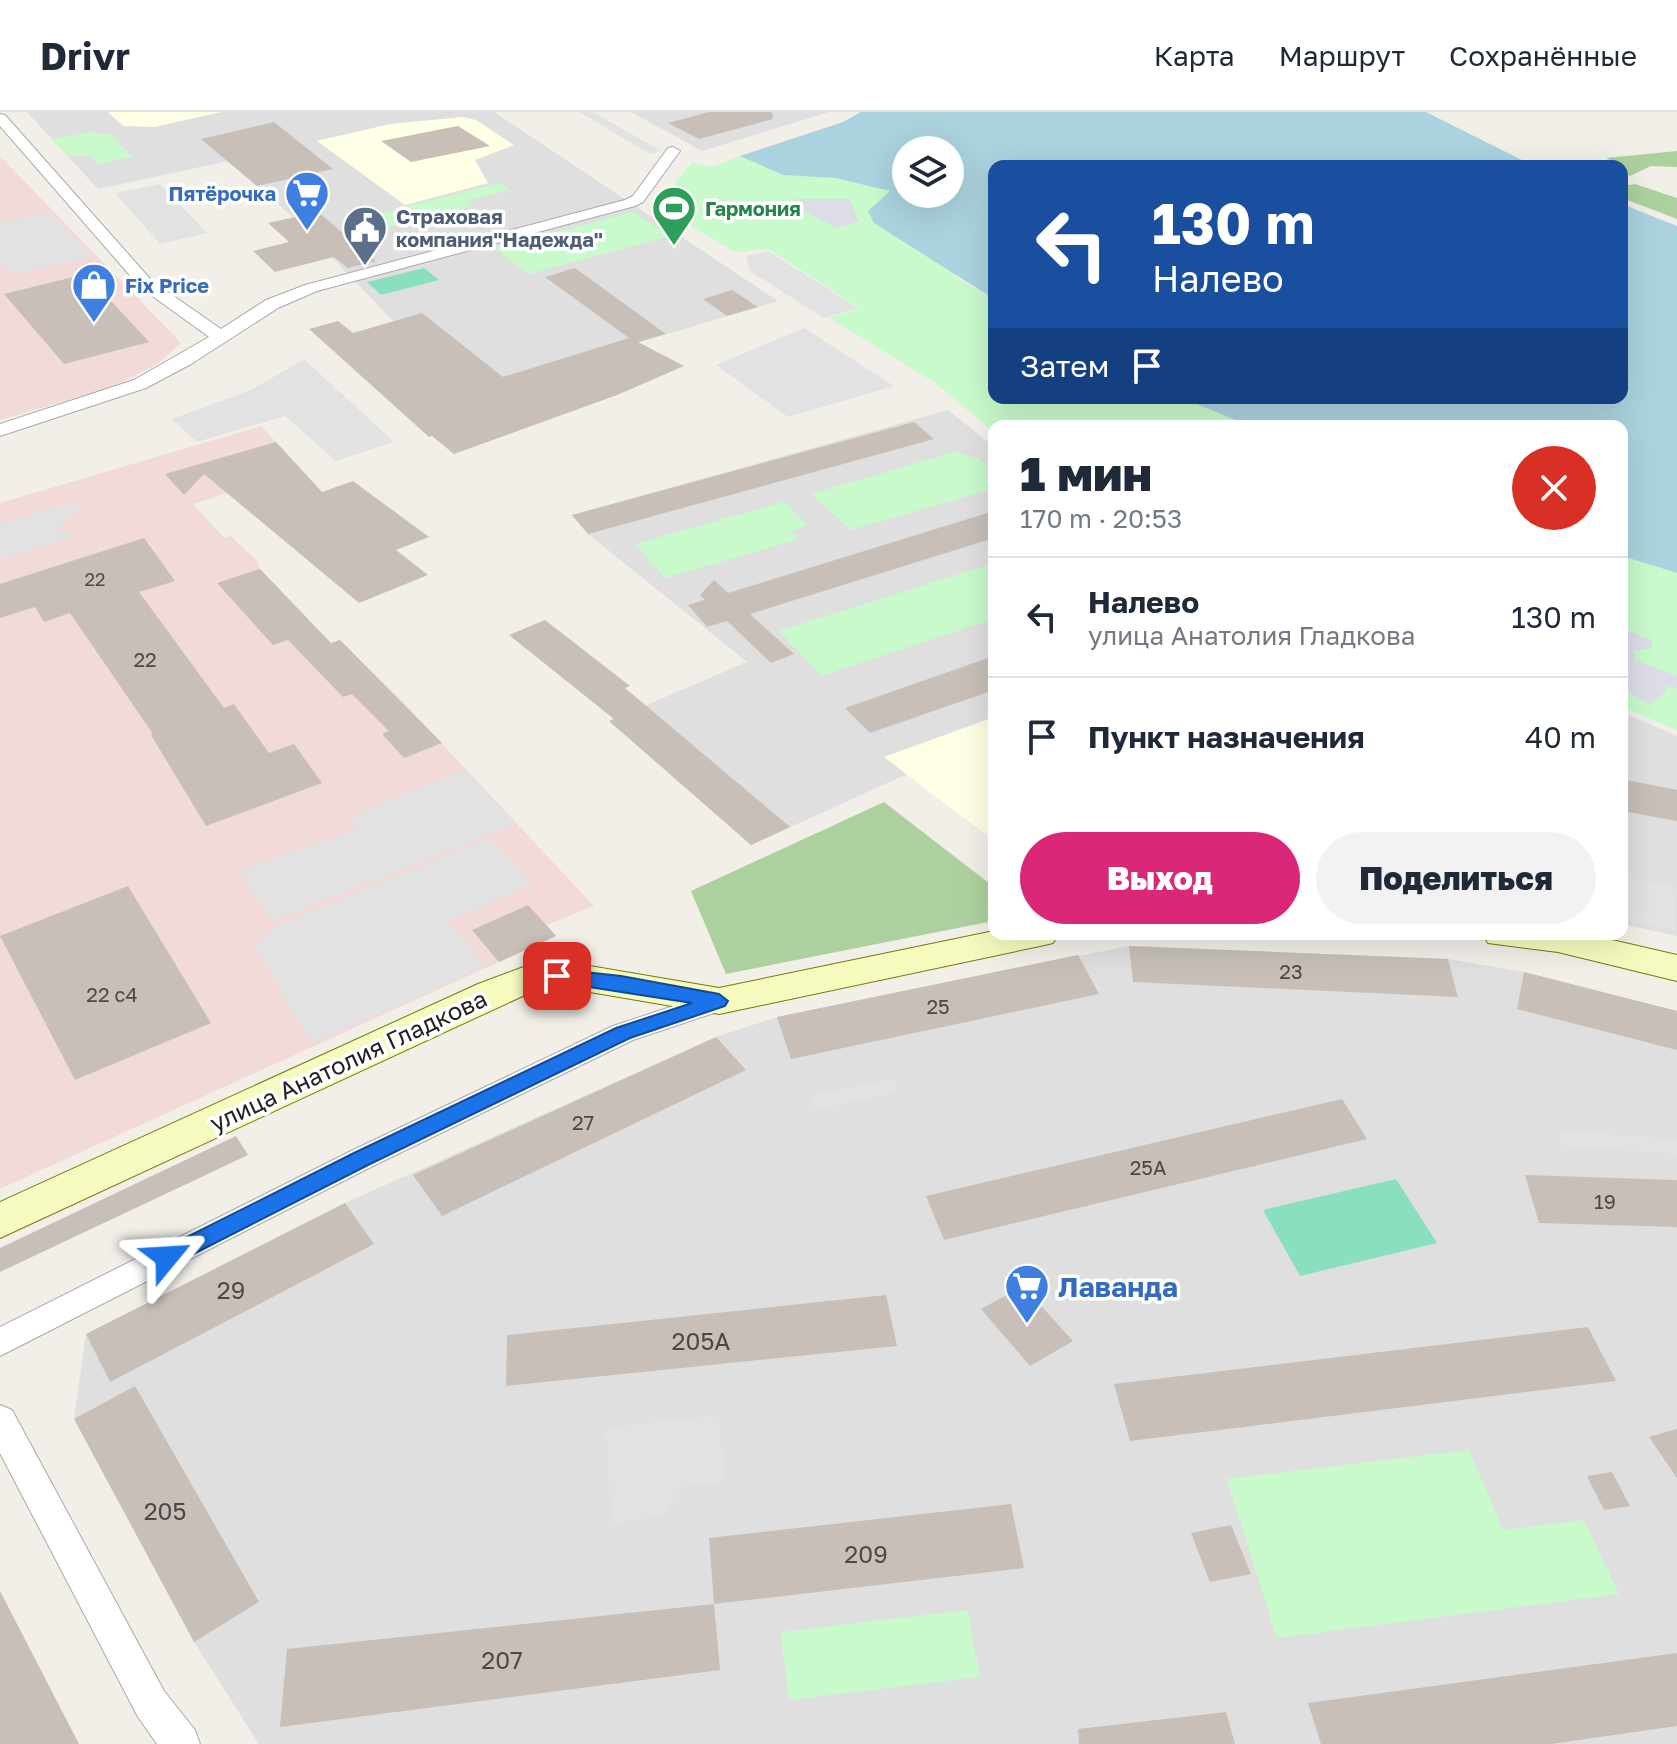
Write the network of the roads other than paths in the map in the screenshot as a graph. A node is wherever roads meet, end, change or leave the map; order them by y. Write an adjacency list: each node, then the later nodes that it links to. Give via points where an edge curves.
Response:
1 (0, 118): 3 (street, via 146,284)
2 (673, 151): 3 (street, via 634,202 311,288)
3 (219, 336): 4 (street, via 140,384)
4 (0, 430)
5 (1011, 940): 8 (main road, улица Анатолия Гладкова)
6 (1558, 940): 7 (main road)
7 (1677, 968)
8 (719, 1001): 9 (main road, улица Анатолия Гладкова, via 537,975); 10 (street, via 623,1033)
9 (0, 1221)
10 (0, 1342)
11 (0, 1420): 12 (street, via 151,1704)
12 (181, 1744)

